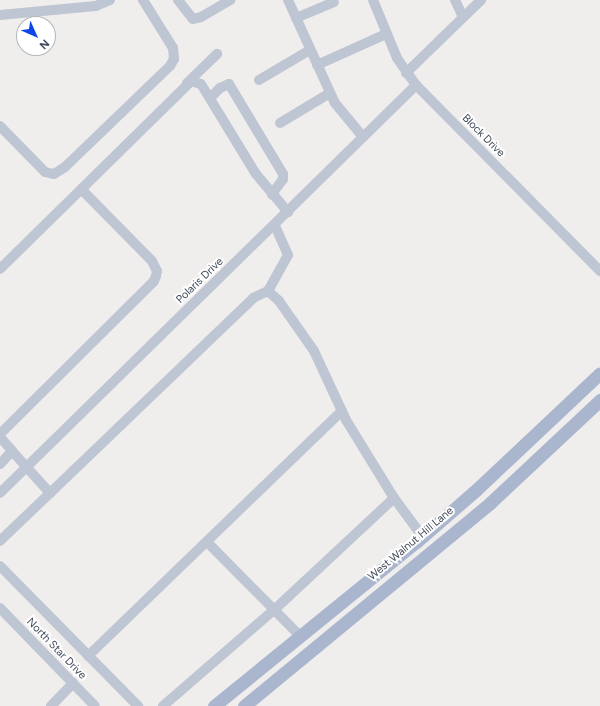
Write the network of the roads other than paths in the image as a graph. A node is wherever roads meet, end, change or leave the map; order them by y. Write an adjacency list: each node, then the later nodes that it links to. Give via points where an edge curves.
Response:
1 (110, 0): 10 (street, via 96,6)
2 (143, 0): 24 (street, via 173,48 174,59 170,66 65,167 54,174 45,172)
3 (178, 0): 4 (street, via 189,17 196,19)
4 (230, 0)
5 (288, 0): 12 (street)
6 (373, 0): 13 (street, Block Drive)
7 (455, 0): 11 (street)
8 (481, 0): 11 (street)
9 (334, 2): 12 (street)
10 (0, 15)
11 (463, 17): 17 (street)
12 (296, 18): 14 (street)
13 (386, 34): 16 (street); 17 (street, Block Drive)
14 (310, 50): 16 (street); 18 (street)
15 (217, 54): 19 (street)
16 (317, 65): 21 (street)
17 (406, 73): 20 (street, Block Drive)
18 (259, 80)
19 (187, 83): 22 (street, via 196,81 202,84); 26 (street)
20 (416, 85): 25 (street, Polaris Drive); 31 (street, Block Drive)
21 (330, 93): 23 (street); 25 (street)
22 (210, 98): 27 (street, via 256,174); 27 (street, via 220,88 229,84 283,174 283,180)
23 (280, 123)
24 (0, 126)
25 (363, 138): 28 (street, Polaris Drive)
26 (81, 189): 30 (street); 36 (street, via 152,261 157,271 156,276 154,281)
27 (272, 194): 28 (street)
28 (288, 212): 29 (street, Polaris Drive)
29 (275, 226): 32 (street, via 288,255); 40 (street, Polaris Drive)
30 (0, 268)
31 (600, 271)
32 (268, 291): 35 (street, via 314,351); 42 (street, via 253,298)
33 (600, 373): 44 (main road, West Walnut Hill Lane, via 476,490)
34 (600, 400): 47 (main road, West Walnut Hill Lane, via 490,503)
35 (342, 411): 43 (street); 46 (street)
36 (0, 434)
37 (0, 437): 38 (street)
38 (12, 451): 39 (street); 40 (street)
39 (0, 464)
40 (27, 466): 41 (street, Polaris Drive); 42 (street)
41 (0, 493)
42 (50, 493): 45 (street)
43 (394, 498): 44 (street); 50 (street)
44 (422, 536): 47 (main road); 51 (main road, West Walnut Hill Lane)
45 (0, 541)
46 (207, 542): 50 (street); 53 (street)
47 (433, 550): 52 (main road, West Walnut Hill Lane)
48 (0, 566): 53 (street)
49 (0, 608): 54 (street, North Star Drive)
50 (274, 610): 51 (street); 58 (street)
51 (300, 636): 52 (main road); 59 (main road, West Walnut Hill Lane)
52 (311, 651): 60 (main road, West Walnut Hill Lane)
53 (88, 656): 57 (street)
54 (73, 684): 55 (street); 56 (street, North Star Drive)
55 (51, 706)
56 (95, 706)
57 (138, 706)
58 (163, 706)
59 (214, 706)
60 (244, 706)

